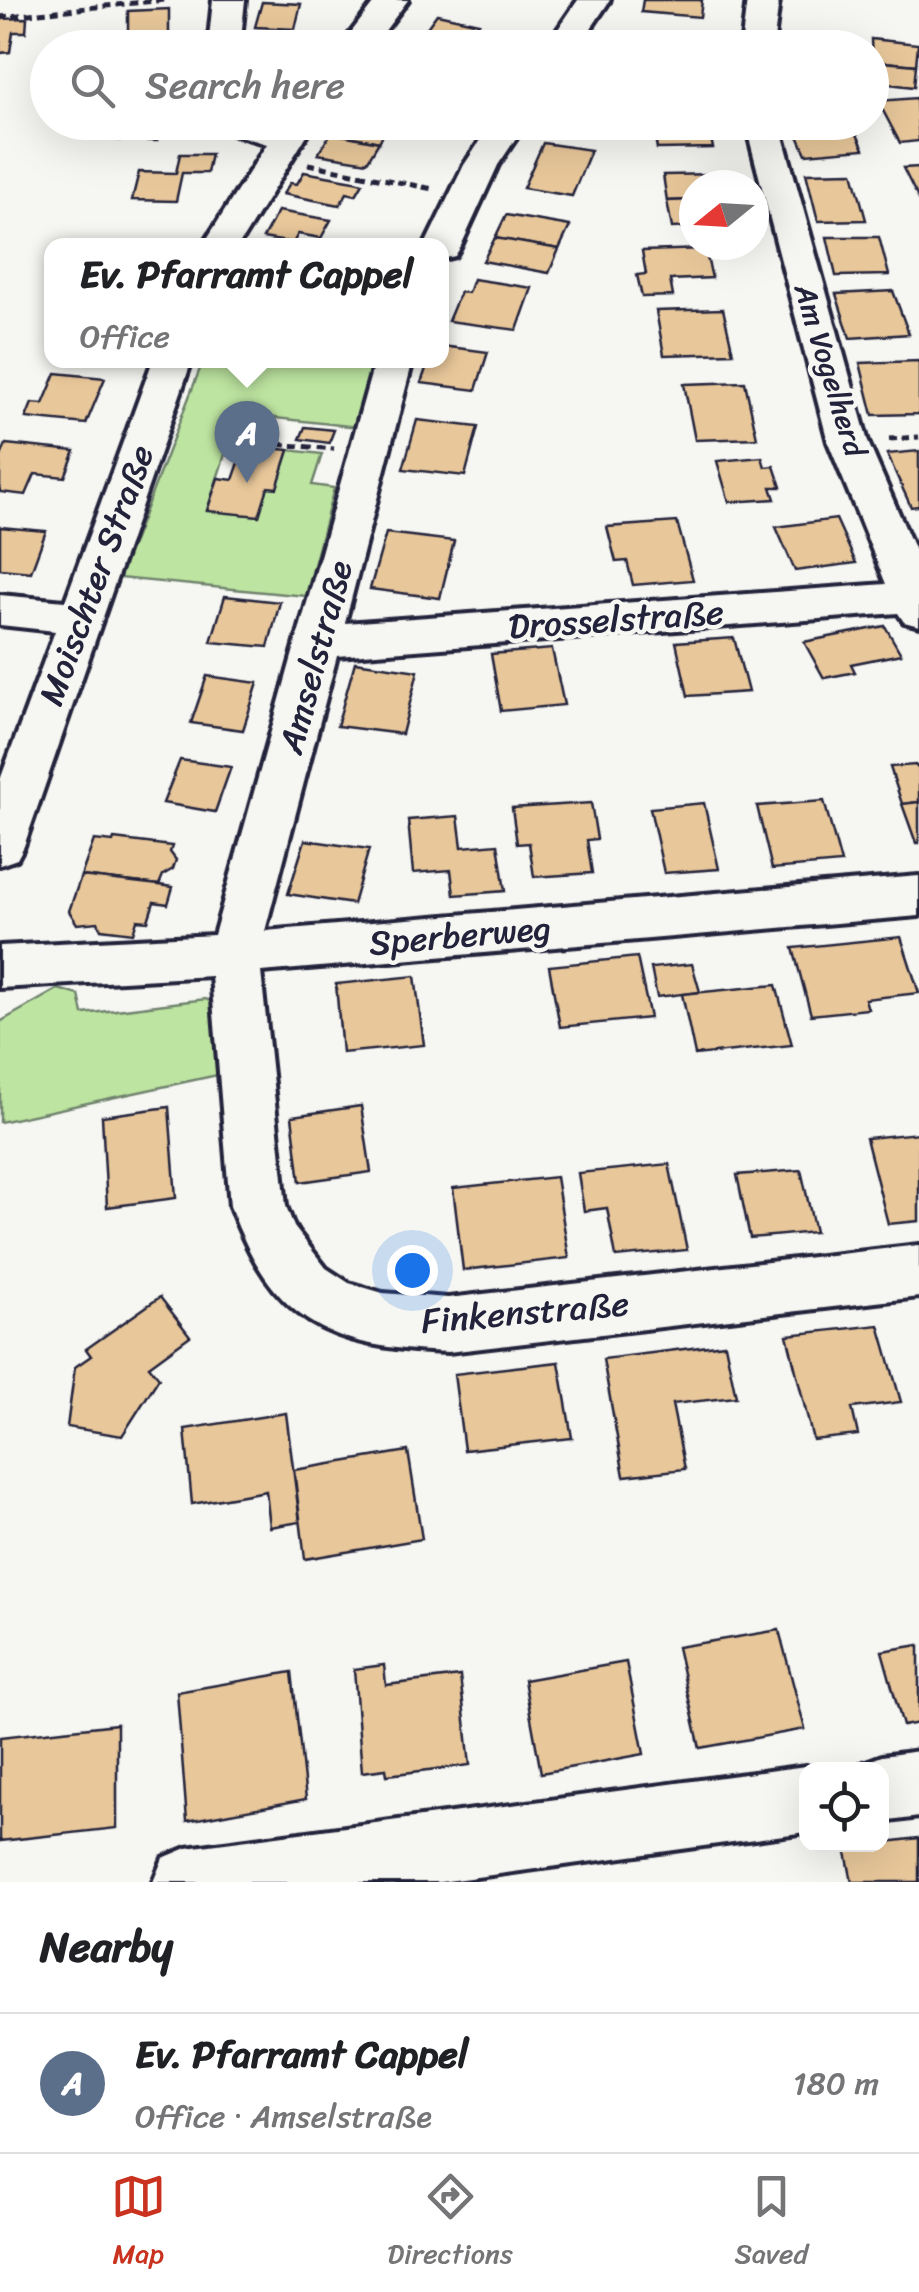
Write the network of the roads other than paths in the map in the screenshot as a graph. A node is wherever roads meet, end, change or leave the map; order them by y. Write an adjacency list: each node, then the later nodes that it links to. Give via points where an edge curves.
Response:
1 (229, 0): 5 (street)
2 (392, 0): 6 (street)
3 (594, 0): 7 (street)
4 (763, 0): 8 (street)
5 (226, 30)
6 (370, 30)
7 (573, 30)
8 (759, 30)
9 (497, 140): 13 (street)
10 (767, 140): 16 (street, Am Vogelherd, via 848,442)
11 (295, 142): 12 (street)
12 (227, 238)
13 (447, 238)
14 (170, 368): 18 (street, Moischter Straße)
15 (392, 368): 19 (street, Amselstraße)
16 (916, 604): 19 (street, Drosselstraße)
17 (0, 610): 18 (street)
18 (80, 618): 20 (street, Moischter Straße)
19 (320, 641): 22 (street, Amselstraße)
20 (0, 846)
21 (919, 896): 22 (street, Sperberweg)
22 (234, 954): 23 (street, Sperberweg); 24 (street, Finkenstraße, via 258,1206 287,1267 335,1308 384,1322 448,1324)
23 (0, 967)
24 (919, 1271)
25 (919, 1784): 26 (street)
26 (889, 1788)
27 (799, 1800): 28 (street)
28 (186, 1882)

